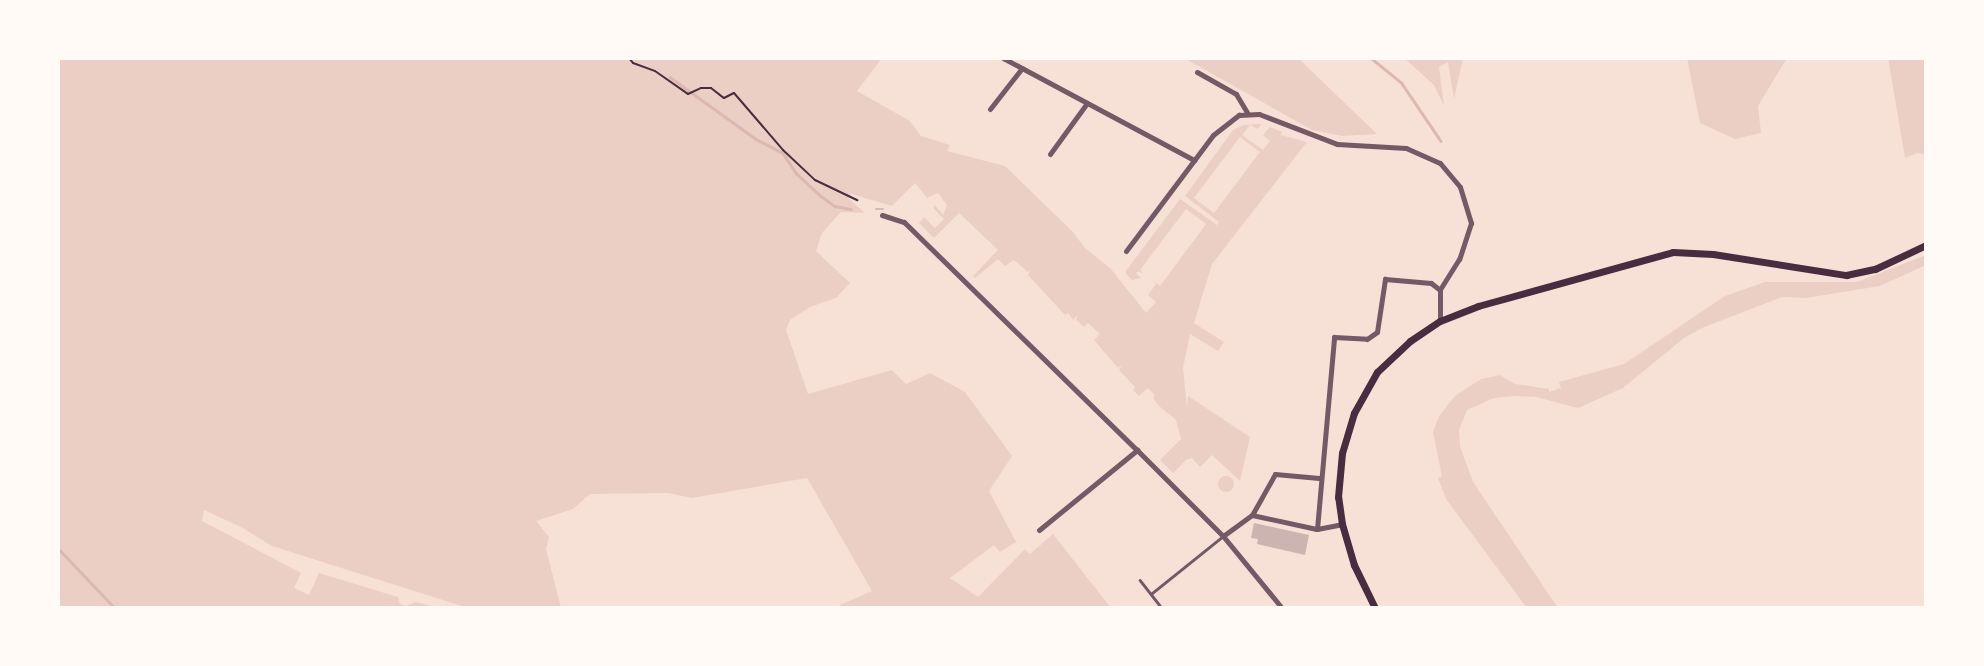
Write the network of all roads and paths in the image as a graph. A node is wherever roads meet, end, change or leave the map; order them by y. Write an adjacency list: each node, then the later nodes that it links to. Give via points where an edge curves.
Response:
1 (629, 58): 10 (path, via 688,94 701,88 711,88 724,98 734,93 816,180)
2 (1003, 58): 3 (street)
3 (1022, 68): 5 (street); 6 (street)
4 (1197, 72): 7 (street, via 1236,94)
5 (1087, 103): 8 (street); 9 (street)
6 (990, 109)
7 (1248, 114): 9 (street, via 1230,119); 14 (street, via 1259,114 1337,144 1406,148 1440,163 1461,187 1471,223 1460,259)
8 (1050, 154)
9 (1194, 160): 13 (street)
10 (857, 200)
11 (882, 215): 16 (street, via 904,222)
12 (1926, 245): 15 (main road, via 1875,269 1846,275 1673,252 1478,306)
13 (1126, 251)
14 (1440, 290): 15 (street); 17 (street, via 1431,283 1385,279 1377,332 1367,339 1334,337)
15 (1440, 321): 19 (main road, via 1377,372 1354,413 1342,453 1338,497)
16 (1137, 450): 21 (street); 22 (street)
17 (1319, 478): 18 (street, via 1275,474); 20 (street)
18 (1252, 515): 20 (street); 22 (street)
19 (1342, 524): 20 (street); 27 (main road, via 1354,565)
20 (1317, 529)
21 (1039, 530)
22 (1223, 536): 24 (lane); 26 (street)
23 (1140, 580): 24 (lane)
24 (1151, 594): 25 (lane)
25 (1162, 608)
26 (1282, 608)
27 (1375, 608)

